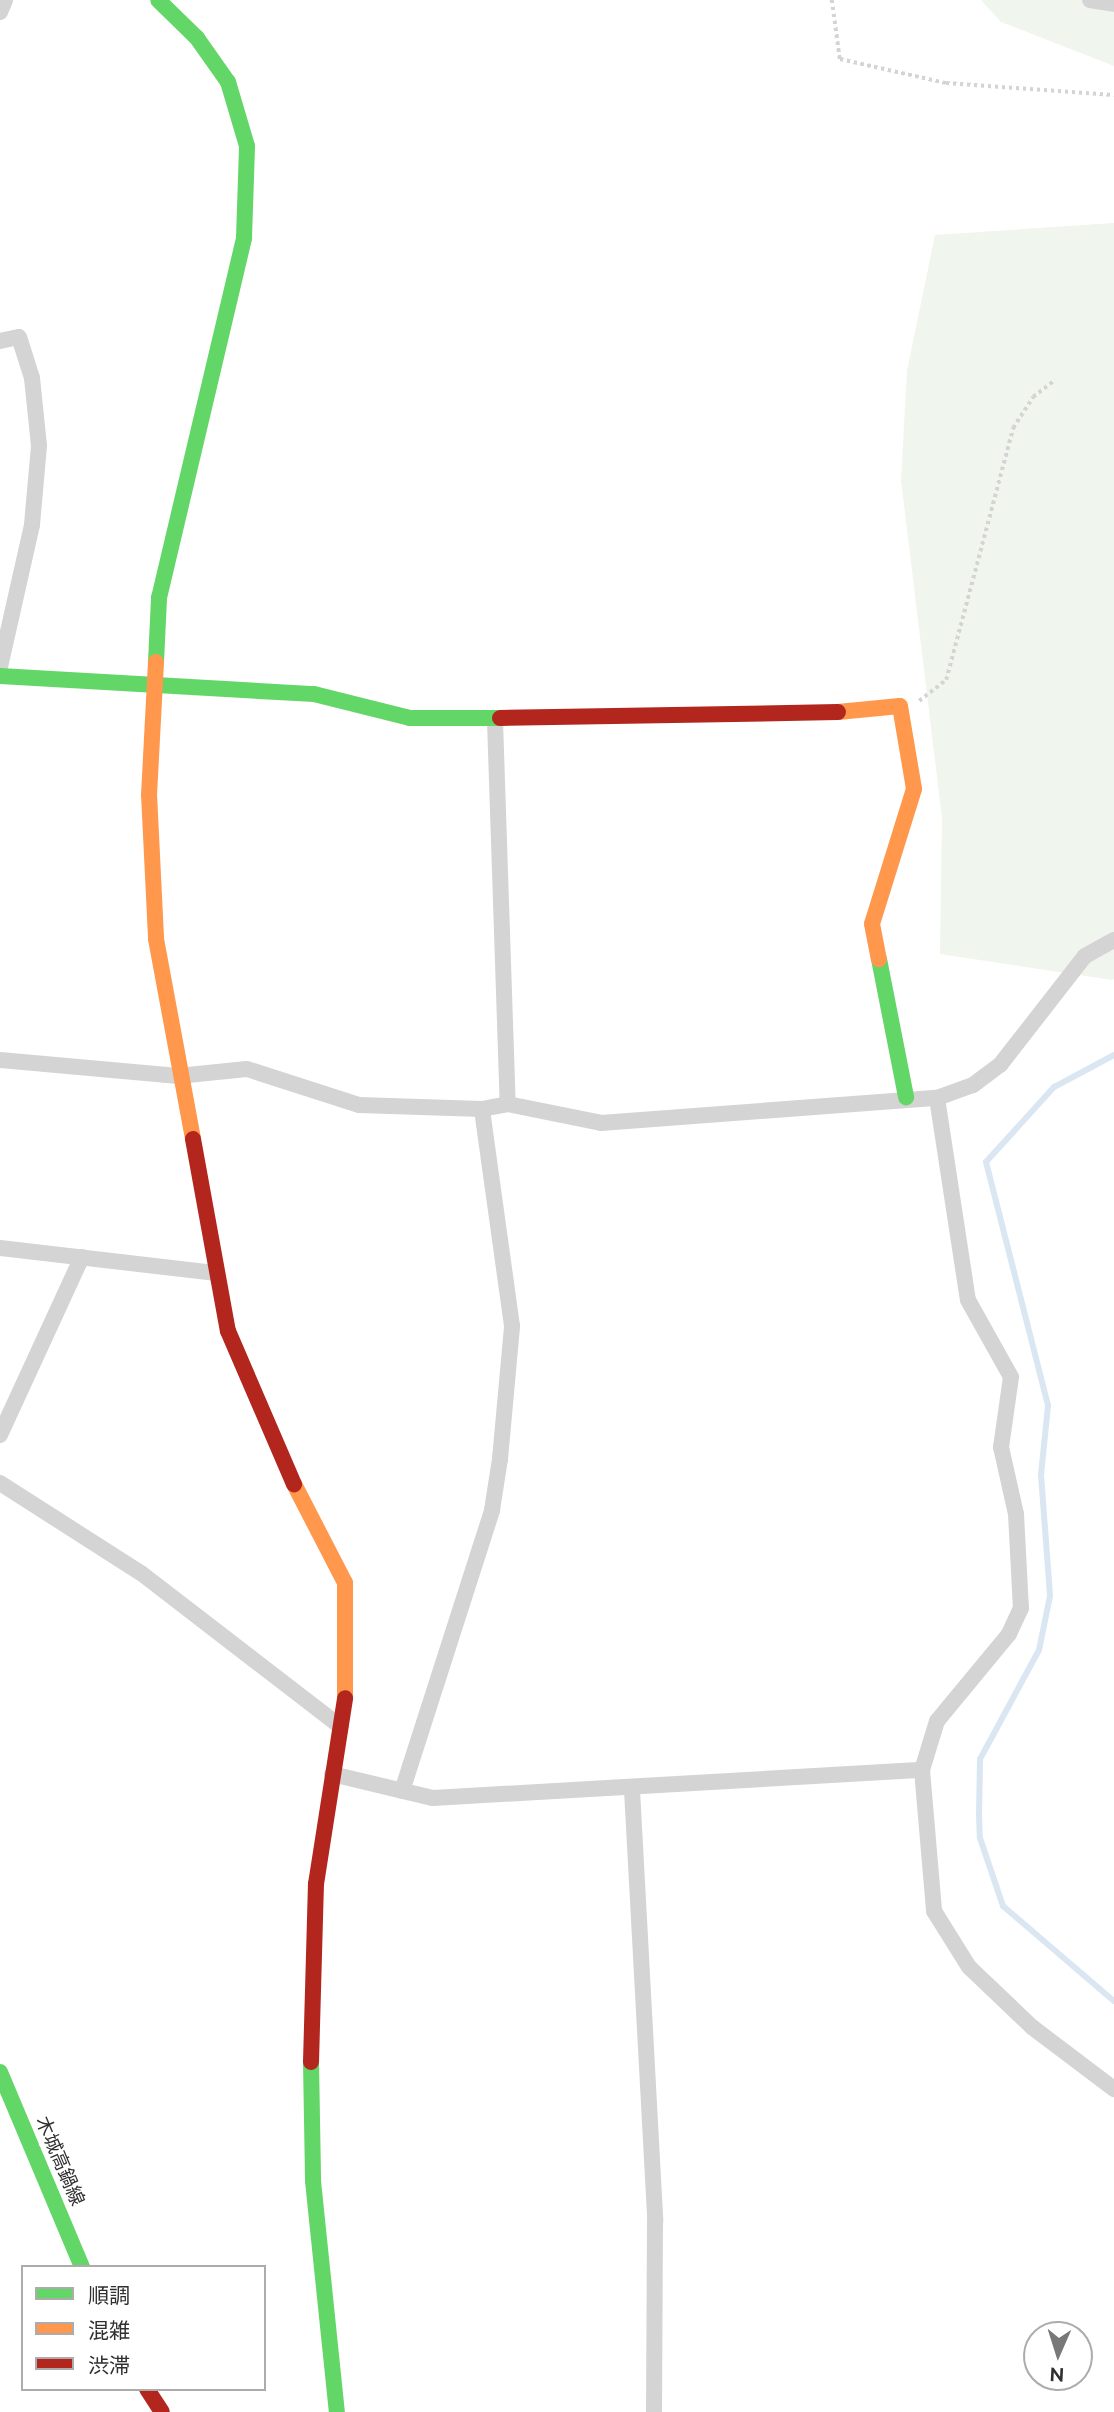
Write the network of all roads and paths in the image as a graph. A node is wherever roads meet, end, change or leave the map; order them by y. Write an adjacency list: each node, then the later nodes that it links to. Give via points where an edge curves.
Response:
1 (5, 0): 6 (street)
2 (158, 0): 12 (street, via 197,38 228,82 247,146 244,238 167,548)
3 (832, 0): 7 (path, via 839,59 946,83)
4 (1090, 0): 5 (street)
5 (1114, 4)
6 (0, 12)
7 (1114, 95)
8 (0, 341): 10 (street, via 19,337 32,378 40,446 32,525)
9 (1055, 380): 13 (path, via 1033,397 1008,440 946,680 931,697)
10 (0, 667)
11 (0, 676): 12 (street)
12 (152, 682): 14 (street, via 345,698 410,718); 17 (street, via 149,794 156,939)
13 (900, 706): 14 (street, via 788,716); 18 (street, via 914,789 872,924)
14 (495, 721): 20 (street)
15 (1114, 940): 19 (street, via 1085,956 1000,1065 973,1085)
16 (0, 1060): 17 (street)
17 (178, 1076): 21 (street, via 247,1069 359,1105); 24 (street)
18 (906, 1097): 19 (street); 20 (street, via 601,1124)
19 (937, 1098): 28 (street, via 968,1300 1010,1377 1001,1447 1016,1514 1021,1608 1009,1634 937,1721)
20 (508, 1104): 21 (street)
21 (482, 1109): 31 (street, via 512,1326 500,1460 492,1510)
22 (0, 1248): 23 (street)
23 (82, 1257): 24 (street); 25 (street)
24 (215, 1273): 27 (street, via 250,1393 345,1583)
25 (0, 1435)
26 (0, 1483): 27 (street, via 141,1573)
27 (341, 1727): 29 (street)
28 (922, 1770): 30 (street); 33 (street, via 934,1911 954,1951 1032,2027)
29 (332, 1774): 31 (street); 37 (street, via 316,1884 310,2033 313,2181)
30 (632, 1790): 31 (street, via 433,1798); 38 (street, via 655,2221)
31 (402, 1791)
32 (0, 2072): 34 (street, 木城高鍋線)
33 (1114, 2089)
34 (81, 2265)
35 (148, 2391): 36 (street)
36 (162, 2412)
37 (337, 2412)
38 (654, 2412)

